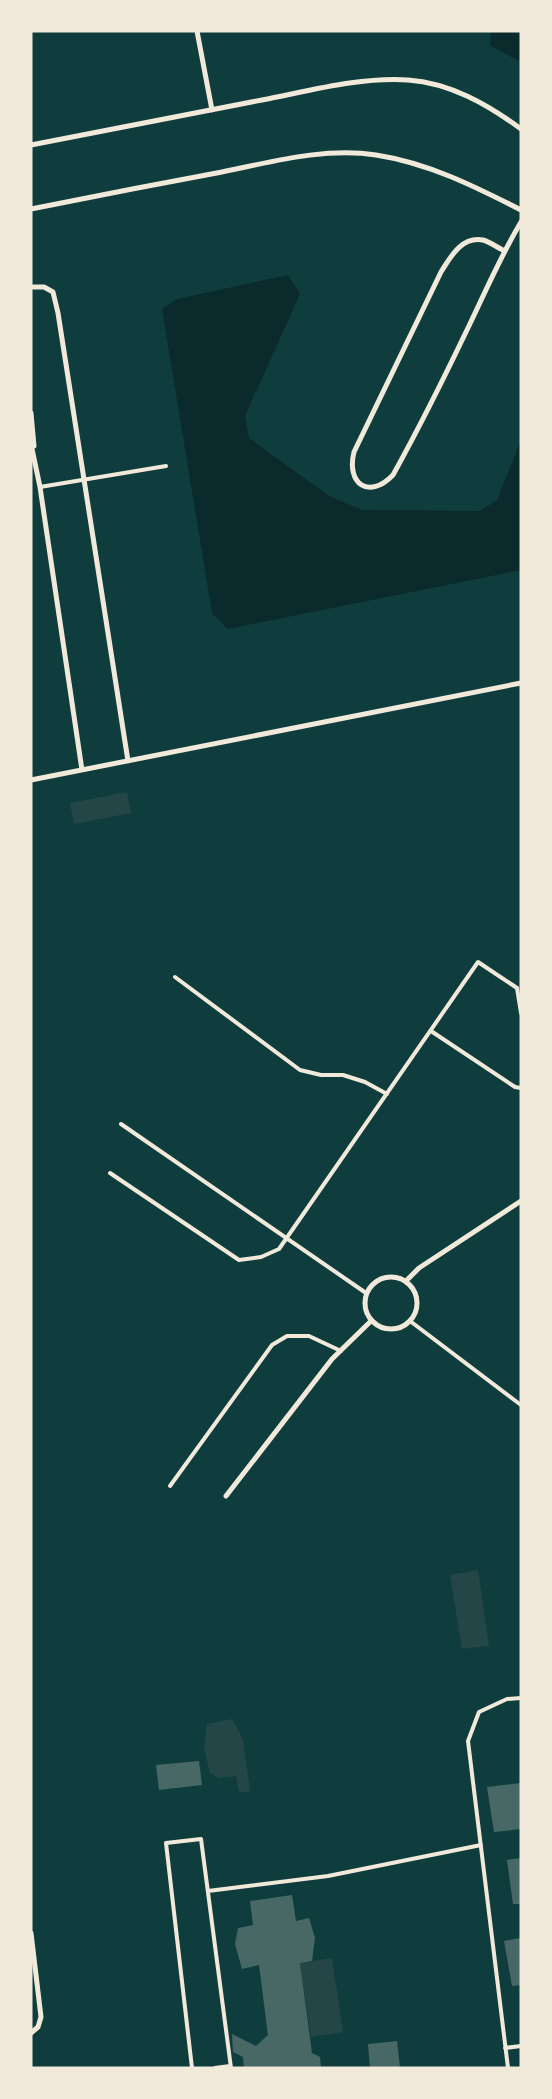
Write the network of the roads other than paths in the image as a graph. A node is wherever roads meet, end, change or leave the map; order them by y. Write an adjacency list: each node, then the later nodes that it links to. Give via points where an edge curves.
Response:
1 (197, 31): 2 (street)
2 (212, 110): 3 (street, via 367,81 408,80 451,89 481,102); 4 (street)
3 (521, 129)
4 (31, 145)
5 (31, 209): 6 (street, via 286,159 352,153 415,163)
6 (521, 210)
7 (521, 222): 8 (street)
8 (505, 251): 8 (street, via 484,240 466,242 456,249 441,272 354,452 351,463 353,476 361,485 373,488 385,484 394,475)
9 (31, 287): 14 (street, via 44,287 52,292 58,313)
10 (31, 413): 12 (street)
11 (31, 444): 12 (street)
12 (35, 462): 15 (street)
13 (166, 466): 14 (lane)
14 (84, 479): 15 (lane); 17 (street)
15 (40, 488): 18 (street)
16 (521, 683): 17 (street)
17 (128, 761): 18 (street)
18 (82, 770): 19 (street)
19 (31, 780)
20 (175, 977): 24 (lane, via 300,1070 321,1075 343,1075)
21 (521, 1012): 22 (lane, via 517,988 478,962)
22 (430, 1031): 23 (lane); 24 (lane)
23 (521, 1088)
24 (387, 1094): 28 (lane)
25 (121, 1124): 28 (lane)
26 (110, 1173): 28 (lane, via 239,1260 261,1257 279,1248)
27 (521, 1200): 29 (street, via 419,1268)
28 (287, 1238): 30 (lane)
29 (406, 1281): 30 (street, via 397,1277 382,1278); 32 (street, via 417,1300 417,1310)
30 (366, 1293): 31 (street, via 365,1309)
31 (371, 1321): 32 (street, via 393,1330); 33 (street)
32 (410, 1321): 34 (lane)
33 (340, 1351): 35 (lane, via 309,1336 287,1336 272,1345); 36 (street)
34 (521, 1405)
35 (170, 1486)
36 (226, 1496)
37 (521, 1698): 38 (lane, via 507,1699 479,1712 468,1741)
38 (481, 1844): 39 (lane, via 328,1876); 43 (lane)
39 (208, 1891): 44 (lane); 45 (lane, via 201,1839 166,1843)
40 (31, 1933): 41 (street, via 41,2017 38,2027)
41 (31, 2033)
42 (521, 2046): 43 (lane)
43 (505, 2048): 47 (lane)
44 (231, 2067): 46 (lane)
45 (192, 2068)
46 (215, 2068)
47 (508, 2068)

